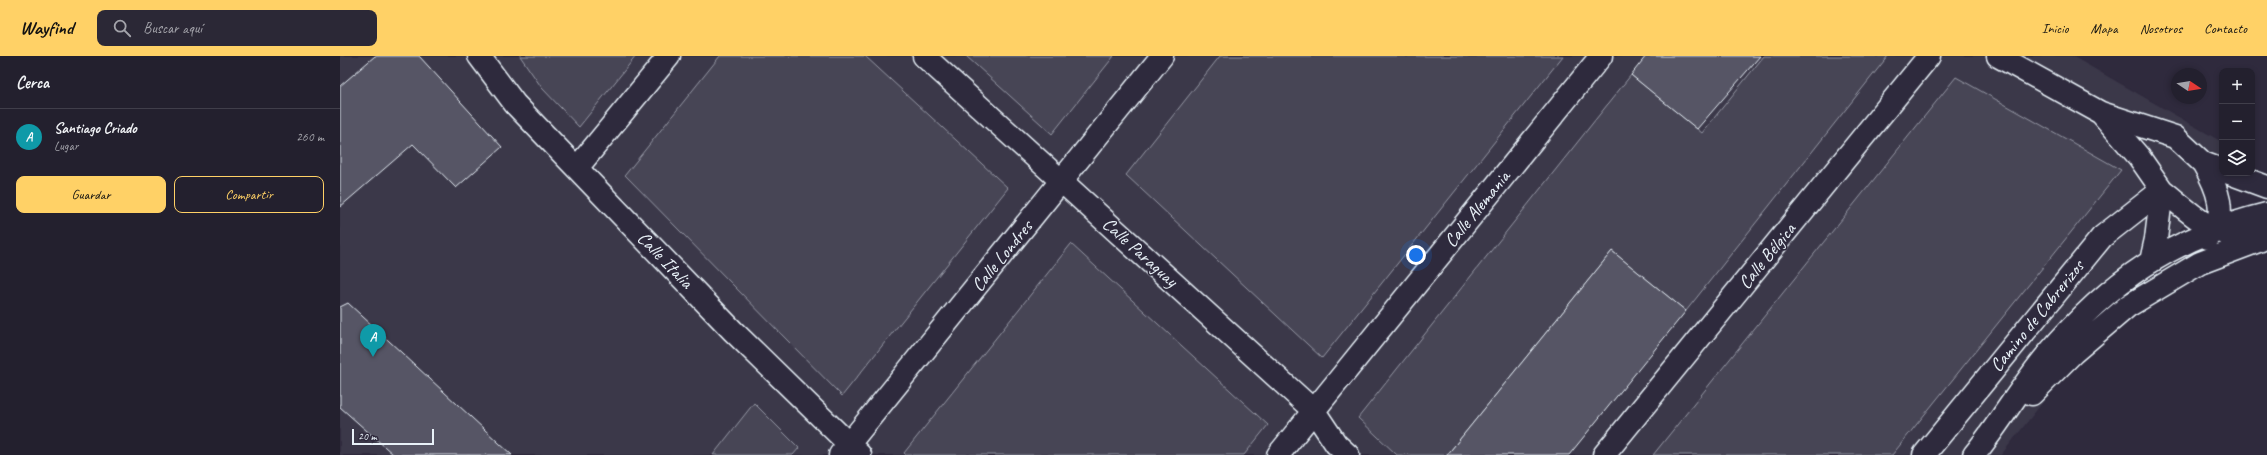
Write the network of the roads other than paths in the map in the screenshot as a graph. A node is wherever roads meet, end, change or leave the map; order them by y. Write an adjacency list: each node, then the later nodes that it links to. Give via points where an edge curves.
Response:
1 (479, 56): 10 (street, Calle Italia, via 515,104)
2 (669, 56): 10 (street)
3 (924, 56): 12 (street, Calle Paraguay)
4 (1162, 56): 12 (street, Calle Londres)
5 (1601, 56): 21 (street, Calle Alemania)
6 (1929, 56): 26 (street, Calle Bélgica)
7 (1998, 56): 8 (street)
8 (2101, 113): 9 (street, via 2175,137); 14 (street, via 2139,157)
9 (2212, 167): 16 (street, via 2212,179 2221,205)
10 (576, 168): 23 (street, Calle Italia)
11 (2237, 176): 13 (street)
12 (1063, 182): 21 (street, Calle Paraguay); 23 (street, Calle Londres)
13 (2267, 187)
14 (2162, 190): 16 (street); 19 (street, via 2156,238); 27 (street, Camino de Cabrerizos, via 2102,236)
15 (2267, 214): 16 (street)
16 (2216, 230): 17 (street, via 2237,235 2254,232); 19 (street, via 2181,244); 20 (street, via 2203,244 2139,283)
17 (2267, 234)
18 (2267, 238): 20 (street, via 2200,263 2128,306)
19 (2150, 261): 22 (street, via 2123,279 2078,320 2046,356)
20 (2114, 318): 22 (street, via 2073,353)
21 (1314, 411): 24 (street, Calle Alemania); 25 (street, Calle Paraguay, via 1336,444)
22 (1992, 432): 28 (street)
23 (850, 452)
24 (1278, 455)
25 (1348, 455)
26 (1604, 455)
27 (1924, 455)
28 (1974, 455)

